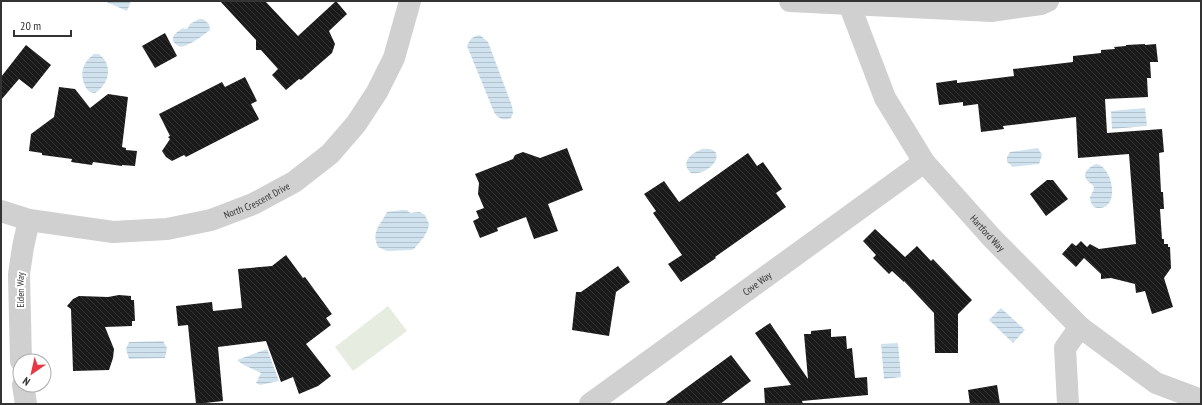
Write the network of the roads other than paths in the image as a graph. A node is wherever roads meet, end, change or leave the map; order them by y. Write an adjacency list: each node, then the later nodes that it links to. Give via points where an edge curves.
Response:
1 (410, 1): 7 (street, North Crescent Drive, via 394,58 377,92 356,124 330,154 294,182 253,204 211,220 167,229 113,232)
2 (790, 1): 4 (street)
3 (1048, 1): 4 (street, via 991,11)
4 (848, 3): 5 (street, Hartford Way, via 885,98)
5 (924, 162): 8 (street, Hartford Way, via 992,238); 13 (street, Cove Way)
6 (1, 211): 7 (street, North Crescent Drive)
7 (29, 220): 9 (street, Elden Way, via 19,274)
8 (1080, 327): 11 (street, Hartford Way, via 1156,382); 14 (street, via 1065,348)
9 (21, 353)
10 (25, 393): 12 (street)
11 (1201, 400)
12 (26, 404)
13 (590, 404)
14 (1068, 404)

